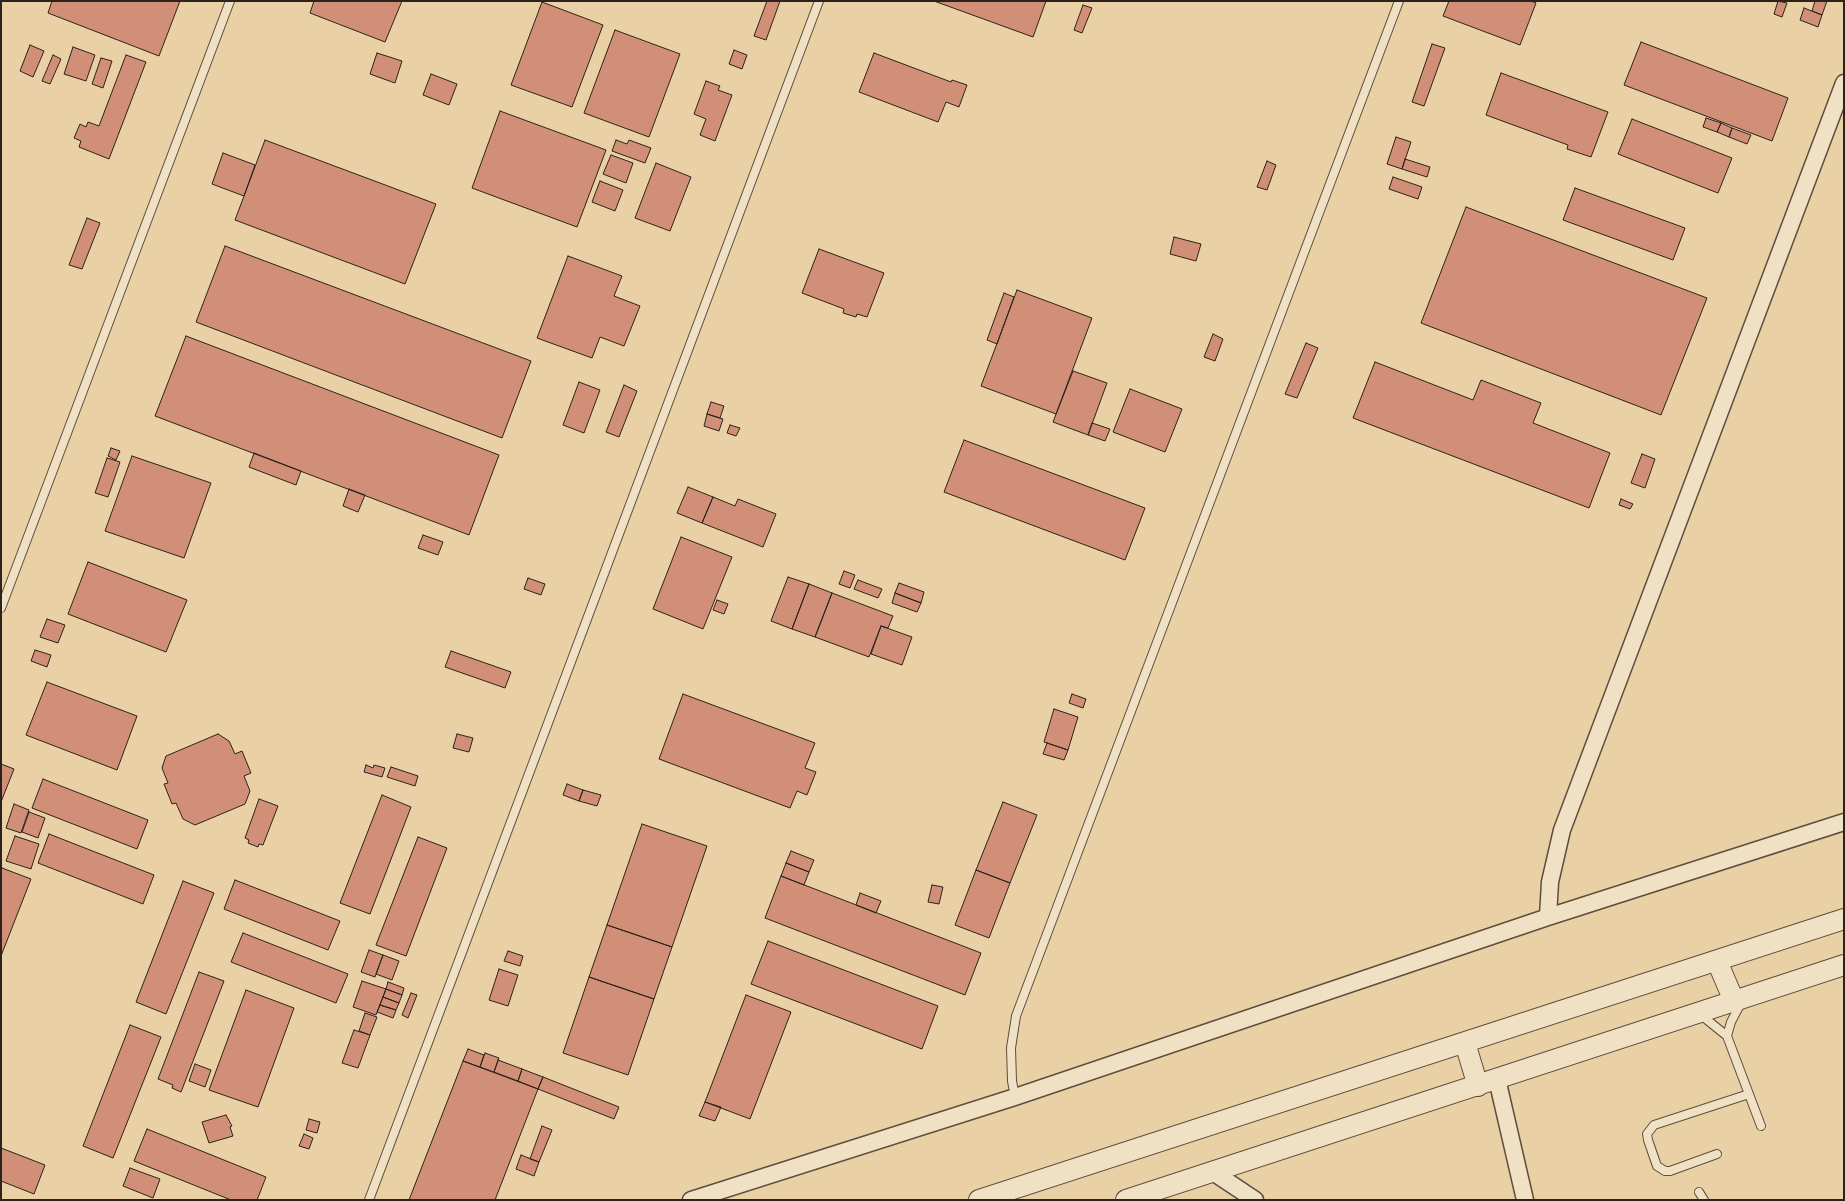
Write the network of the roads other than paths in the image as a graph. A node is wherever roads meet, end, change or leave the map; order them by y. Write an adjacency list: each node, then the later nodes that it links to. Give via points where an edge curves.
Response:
1 (230, 1): 5 (lane)
2 (818, 1): 23 (lane)
3 (1399, 1): 18 (lane, via 1016,1016 1010,1048)
4 (1844, 83): 7 (street, via 1562,830 1550,882)
5 (1, 608)
6 (1844, 822): 7 (street)
7 (1548, 917): 18 (street)
8 (1844, 919): 9 (street)
9 (1717, 961): 11 (street); 14 (street)
10 (1844, 966): 11 (street)
11 (1739, 1000): 12 (street); 13 (lane)
12 (1699, 1013): 13 (lane); 15 (street)
13 (1727, 1036): 17 (lane)
14 (1465, 1043): 16 (street); 25 (street)
15 (1497, 1080): 16 (street); 28 (street)
16 (1478, 1086): 21 (street)
17 (1749, 1094): 19 (lane); 20 (lane, via 1654,1125 1647,1134 1657,1166 1665,1171)
18 (1015, 1097): 24 (street)
19 (1761, 1126)
20 (1718, 1154)
21 (1213, 1172): 26 (street); 27 (street)
22 (1699, 1192): 29 (lane)
23 (369, 1200)
24 (691, 1200)
25 (979, 1200)
26 (1126, 1200)
27 (1255, 1200)
28 (1525, 1200)
29 (1704, 1200)

